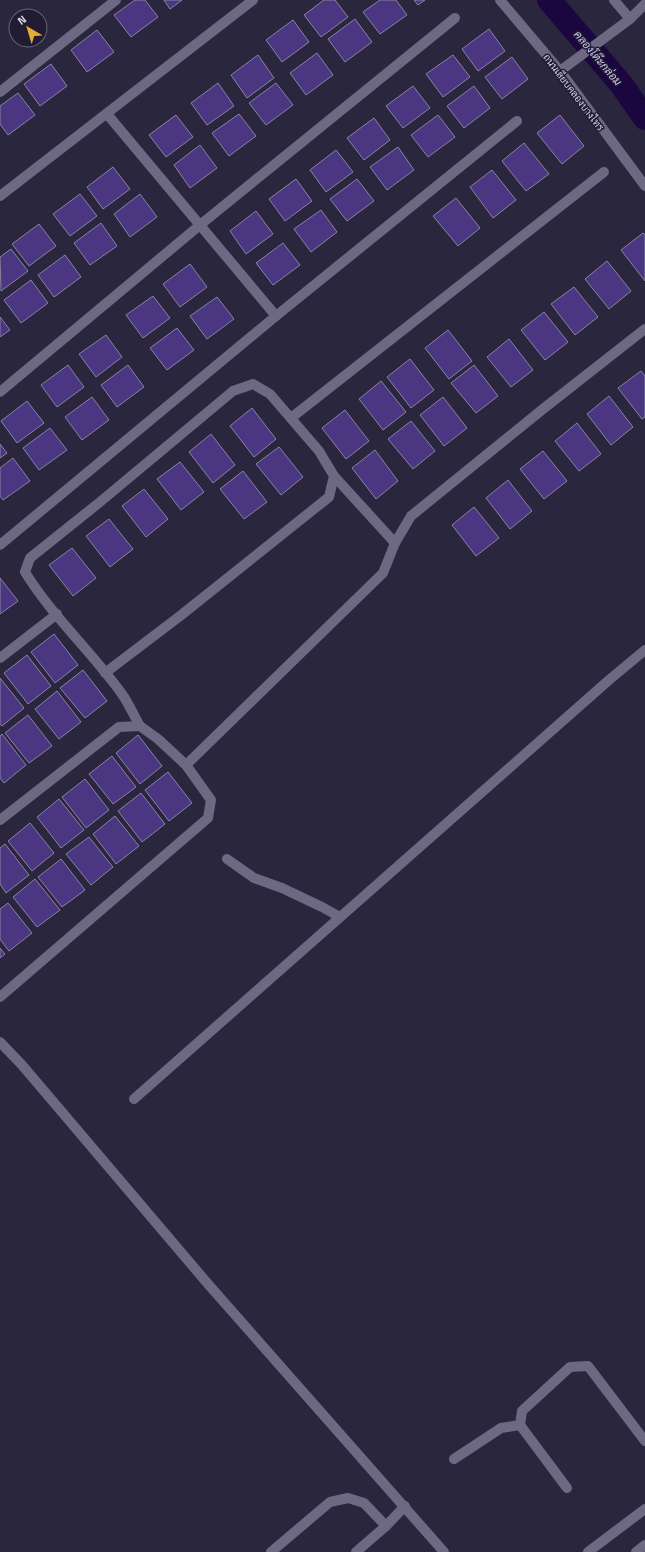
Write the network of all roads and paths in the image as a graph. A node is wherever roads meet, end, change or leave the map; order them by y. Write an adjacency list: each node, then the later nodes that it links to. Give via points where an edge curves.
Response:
1 (116, 0): 9 (street)
2 (253, 0): 10 (street)
3 (500, 0): 8 (street, ถนนเลียบคลองบางไทร)
4 (614, 0): 7 (street)
5 (645, 4): 7 (street)
6 (455, 18): 15 (street)
7 (630, 19): 8 (street)
8 (560, 71): 13 (street, ถนนเลียบคลองบางไทร)
9 (0, 92)
10 (107, 114): 14 (street); 15 (street)
11 (517, 121): 16 (street)
12 (604, 172): 19 (street)
13 (645, 186)
14 (0, 196)
15 (200, 225): 16 (street); 18 (street)
16 (276, 316): 22 (street)
17 (645, 329): 21 (street, via 411,516)
18 (0, 392)
19 (291, 418): 20 (street, via 319,451); 23 (street, via 270,394 252,384 232,391 30,558 26,572)
20 (334, 476): 21 (street); 26 (street, via 329,497)
21 (395, 543): 28 (street, via 383,574)
22 (0, 545)
23 (57, 614): 25 (street); 26 (street)
24 (645, 650): 31 (street)
25 (0, 658)
26 (105, 673): 27 (street, via 123,695)
27 (140, 726): 28 (street); 29 (street, via 119,727)
28 (186, 765): 32 (street, via 212,800 208,818)
29 (0, 820)
30 (227, 859): 31 (street, via 254,878 282,888)
31 (340, 917): 34 (street)
32 (0, 997)
33 (0, 1042): 39 (street, via 208,1284)
34 (134, 1099)
35 (520, 1425): 36 (street, via 522,1411 570,1368 588,1366); 37 (street, via 501,1428); 38 (street)
36 (645, 1441)
37 (454, 1459)
38 (567, 1488)
39 (405, 1506): 41 (street); 45 (street)
40 (645, 1509): 46 (street)
41 (386, 1526): 43 (street, via 364,1503 348,1498 330,1502); 44 (street)
42 (645, 1545): 47 (street)
43 (271, 1552)
44 (356, 1552)
45 (443, 1552)
46 (588, 1552)
47 (636, 1552)

